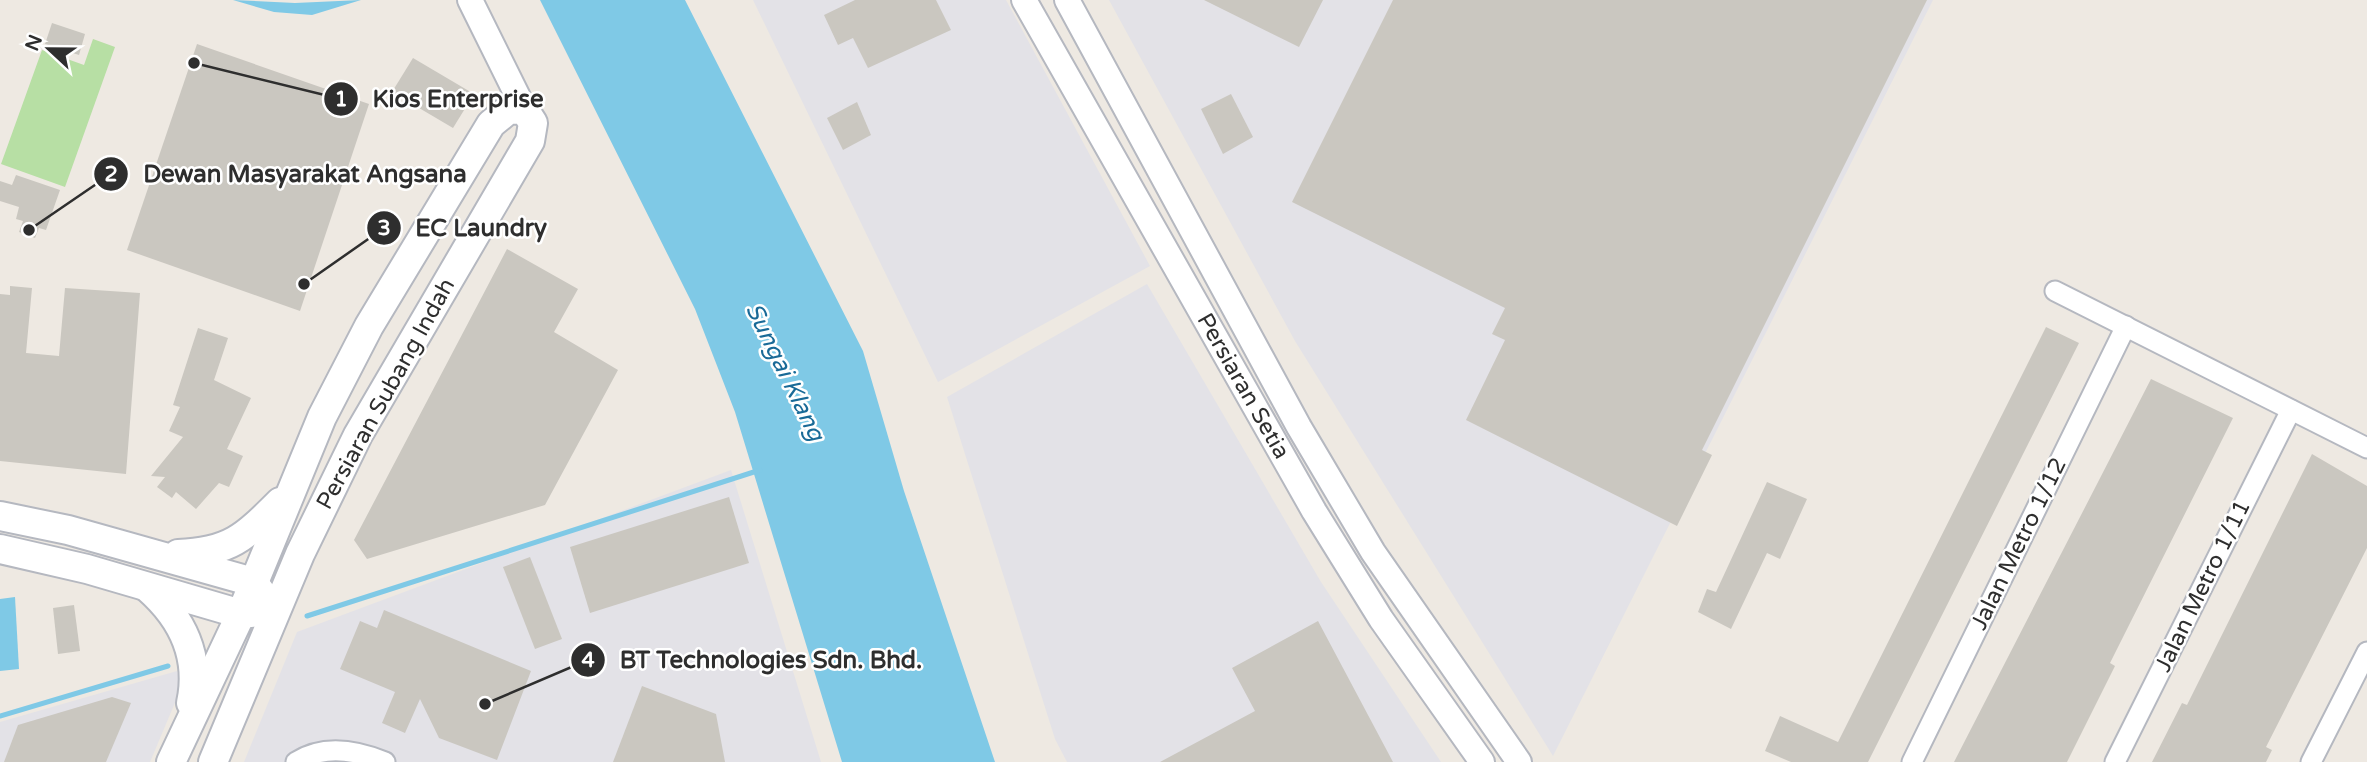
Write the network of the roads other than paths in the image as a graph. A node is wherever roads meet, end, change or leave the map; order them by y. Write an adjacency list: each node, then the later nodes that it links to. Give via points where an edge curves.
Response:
1 (470, 0): 4 (street)
2 (1024, 0): 23 (street, Persiaran Setia, via 1314,511 1381,619)
3 (1067, 0): 24 (street, Persiaran Setia, via 1299,427 1373,552)
4 (524, 109): 9 (main road, Persiaran Subang Indah, via 508,110 491,124 369,326); 15 (main road, Persiaran Subang Indah, via 533,123 530,141 358,435)
5 (2055, 291): 6 (street)
6 (2126, 326): 7 (street); 25 (street, Jalan Metro 1/12)
7 (2291, 410): 8 (street); 26 (street, Jalan Metro 1/11)
8 (2367, 448)
9 (290, 492): 12 (main road, via 253,529 227,547); 13 (main road, Persiaran Subang Indah)
10 (0, 516): 12 (main road)
11 (0, 550): 14 (main road)
12 (161, 555): 13 (main road)
13 (253, 582): 15 (main road); 16 (main road, Persiaran Subang Indah)
14 (144, 585): 16 (main road); 18 (main road, via 166,603 195,662)
15 (275, 611): 16 (main road); 20 (main road, Persiaran Subang Indah)
16 (241, 614): 18 (main road, Persiaran Subang Indah)
17 (2367, 652): 27 (street)
18 (187, 726): 19 (main road, Persiaran Subang Indah)
19 (170, 762)
20 (214, 762)
21 (296, 762): 22 (street, via 330,750 353,751)
22 (385, 762)
23 (1482, 762)
24 (1519, 762)
25 (1912, 762)
26 (2115, 762)
27 (2311, 762)

